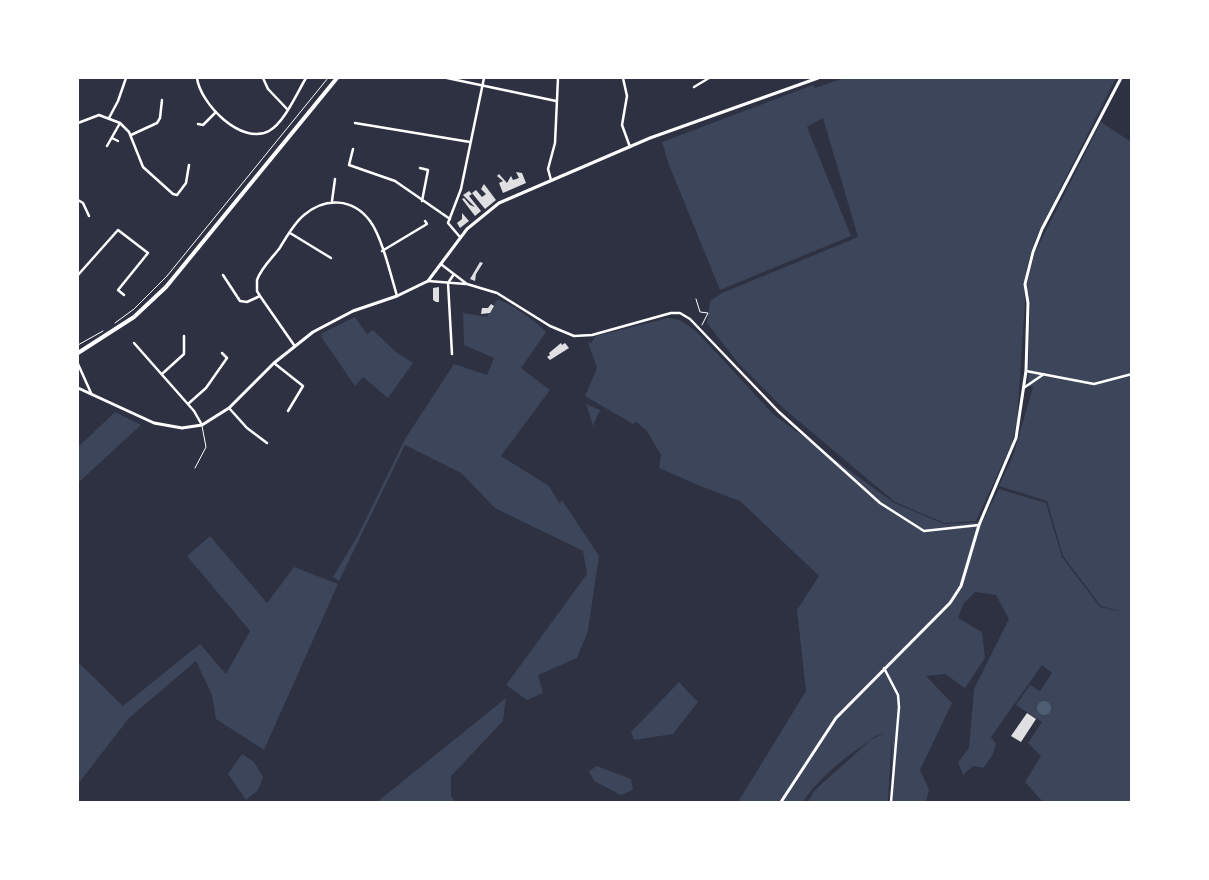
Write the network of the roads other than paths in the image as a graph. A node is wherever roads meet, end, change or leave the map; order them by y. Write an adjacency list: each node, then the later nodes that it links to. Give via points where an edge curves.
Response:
1 (126, 78): 19 (street)
2 (197, 78): 18 (street)
3 (263, 78): 17 (street, via 268,89)
4 (306, 78): 17 (street)
5 (337, 78): 58 (highway, via 166,287 134,317)
6 (447, 78): 13 (street)
7 (484, 78): 13 (street)
8 (558, 78): 16 (street)
9 (623, 78): 29 (street, via 627,96 622,125)
10 (709, 78): 14 (street)
11 (818, 78): 29 (main road)
12 (1121, 78): 63 (main road, via 1033,252 1025,284 1028,303)
13 (483, 84): 16 (street); 27 (street)
14 (694, 88)
15 (162, 100): 24 (street, via 157,123)
16 (556, 101): 34 (street, via 555,143 548,169)
17 (288, 110): 18 (street, via 271,129 249,134 238,130)
18 (216, 112): 23 (street, via 203,125)
19 (109, 118): 21 (street, via 95,115); 22 (street)
20 (355, 122): 27 (street)
21 (78, 123)
22 (120, 123): 24 (street); 25 (street)
23 (198, 124)
24 (131, 134): 31 (street, via 143,167 173,194 177,195 184,187)
25 (112, 138): 26 (street); 28 (street)
26 (118, 142)
27 (470, 142): 39 (street, via 461,190)
28 (107, 146)
29 (630, 147): 34 (main road)
30 (353, 149): 37 (street, via 349,165 395,181)
31 (189, 165)
32 (420, 168): 37 (street, via 428,170)
33 (335, 179): 36 (street)
34 (551, 180): 42 (main road, via 500,203)
35 (78, 200): 38 (street)
36 (332, 201): 41 (street, via 302,216); 43 (street, via 345,202 361,210 371,222)
37 (422, 202): 39 (street)
38 (89, 216)
39 (450, 219): 42 (street, via 449,225)
40 (425, 221): 43 (street, via 427,224)
41 (290, 233): 44 (street); 53 (street, via 258,276 256,287)
42 (460, 237): 45 (main road)
43 (382, 250): 54 (street)
44 (331, 258)
45 (442, 265): 46 (street); 49 (main road)
46 (454, 274): 50 (street); 51 (street)
47 (78, 275): 52 (street, via 118,230 148,254 118,290)
48 (223, 276): 53 (street, via 240,301 247,302)
49 (428, 281): 50 (street); 54 (main road)
50 (448, 283): 51 (street); 60 (street)
51 (467, 284): 76 (street, via 497,293 550,326 574,336 592,335 680,313 690,318 778,412 880,504 924,531)
52 (124, 295)
53 (260, 296): 57 (street)
54 (397, 296): 57 (main road, via 353,311)
55 (184, 336): 64 (street, via 184,354)
56 (134, 343): 64 (street)
57 (294, 345): 61 (main road)
58 (78, 353)
59 (222, 353): 70 (street, via 227,358 206,388)
60 (452, 354)
61 (274, 363): 71 (main road); 72 (street, via 303,386)
62 (78, 364): 69 (street)
63 (1026, 370): 65 (street); 67 (main road)
64 (162, 374): 70 (street)
65 (1044, 374): 66 (street, via 1094,384); 67 (street)
66 (1132, 374)
67 (1025, 387): 76 (main road, via 1012,452)
68 (78, 388): 69 (main road)
69 (91, 393): 73 (main road, via 154,423 182,428)
70 (188, 404): 73 (street)
71 (229, 408): 73 (main road); 74 (street, via 247,428)
72 (288, 411)
73 (202, 425): 75 (lane, via 206,447)
74 (267, 443)
75 (195, 468)
76 (979, 525): 77 (main road, via 968,566 950,603)
77 (884, 667): 78 (main road, via 836,718); 79 (street, via 898,696 899,708)
78 (781, 802)
79 (891, 802)

